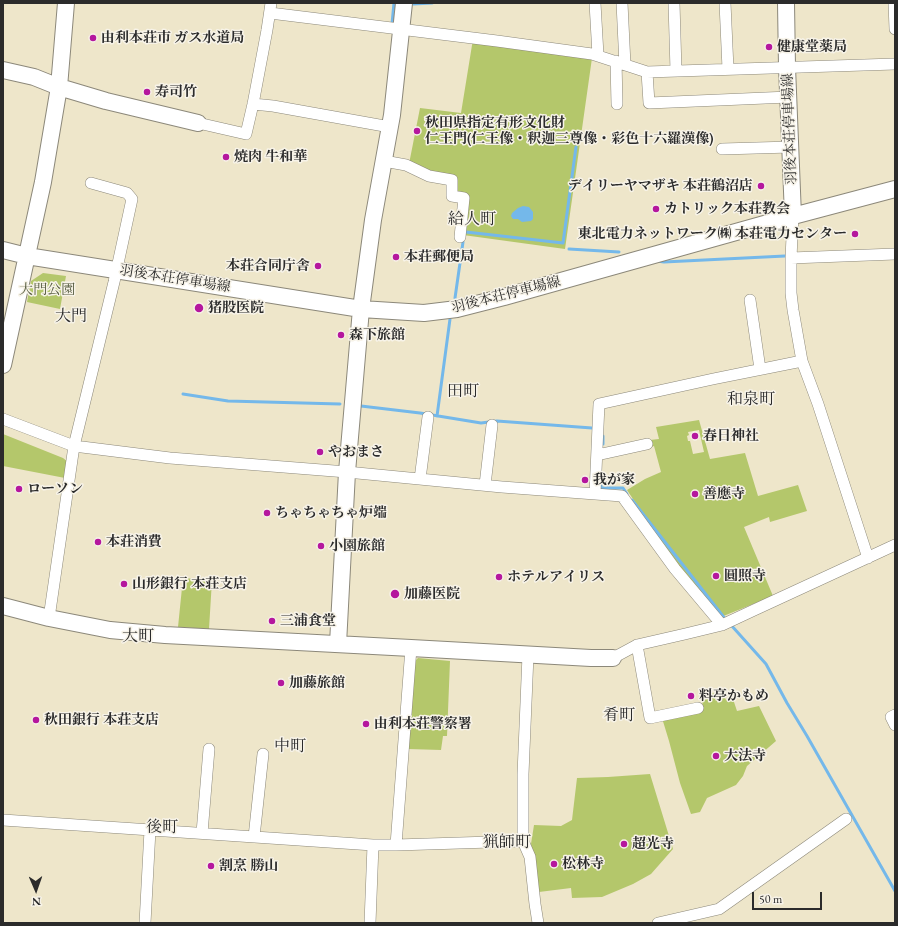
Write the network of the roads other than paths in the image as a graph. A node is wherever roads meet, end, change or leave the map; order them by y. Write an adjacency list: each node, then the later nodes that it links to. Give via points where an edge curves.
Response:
1 (66, 3): 20 (street)
2 (404, 3): 10 (street)
3 (595, 3): 12 (street)
4 (622, 3): 13 (street)
5 (674, 3): 18 (street)
6 (725, 3): 16 (street)
7 (786, 3): 15 (street, 羽後本荘停車場線)
8 (894, 3): 11 (street)
9 (271, 8): 10 (street); 22 (street)
10 (401, 29): 12 (street); 25 (street)
11 (895, 29)
12 (598, 55): 13 (street)
13 (620, 63): 19 (street); 23 (street)
14 (895, 64): 15 (street)
15 (787, 67): 16 (street); 21 (street, 羽後本荘停車場線)
16 (728, 69): 18 (street)
17 (3, 70): 20 (street, via 34,77)
18 (676, 71): 19 (street)
19 (647, 72): 21 (street, via 649,102)
20 (59, 87): 24 (street); 35 (street)
21 (789, 97): 26 (street, 羽後本荘停車場線)
22 (253, 104): 24 (street, via 246,134); 25 (street)
23 (617, 104)
24 (198, 124)
25 (390, 128): 28 (street)
26 (791, 147): 27 (street); 31 (street, 羽後本荘停車場線)
27 (722, 149)
28 (384, 161): 32 (street, via 406,165 429,176 452,180 452,196 464,198); 39 (street)
29 (91, 183): 37 (street, via 126,193 132,198)
30 (895, 189): 31 (street)
31 (793, 216): 36 (street); 39 (street, 羽後本荘停車場線, via 457,309 424,313)
32 (460, 237)
33 (3, 250): 35 (street, 羽後本荘停車場線)
34 (895, 254): 36 (street)
35 (27, 256): 37 (street, 羽後本荘停車場線); 41 (street)
36 (791, 258): 40 (street, via 792,304)
37 (116, 270): 39 (street, 羽後本荘停車場線); 47 (street)
38 (750, 300): 42 (street)
39 (361, 308): 49 (street)
40 (802, 361): 42 (street); 54 (street)
41 (3, 365)
42 (760, 369): 48 (street, via 599,404)
43 (428, 417): 50 (street)
44 (3, 419): 47 (street)
45 (492, 425): 51 (street)
46 (647, 444): 48 (street)
47 (74, 446): 49 (street, via 170,458); 56 (street)
48 (597, 455): 52 (street)
49 (347, 472): 50 (street); 58 (street)
50 (420, 479): 51 (street)
51 (485, 485): 52 (street)
52 (595, 494): 57 (street, via 622,496 676,569)
53 (895, 545): 54 (street)
54 (868, 558): 57 (street)
55 (3, 606): 56 (street)
56 (49, 618): 58 (street, via 110,630 165,635)
57 (722, 624): 59 (street)
58 (338, 644): 60 (street)
59 (636, 645): 62 (street); 63 (street, via 650,718)
60 (411, 648): 61 (street); 75 (street)
61 (528, 655): 62 (street); 73 (street)
62 (613, 658)
63 (698, 708)
64 (895, 715): 65 (street, via 891,718)
65 (895, 725)
66 (209, 749): 71 (street)
67 (263, 754): 72 (street)
68 (846, 819): 79 (street, via 719,909)
69 (3, 820): 70 (street)
70 (150, 830): 71 (street); 76 (street)
71 (202, 833): 72 (street)
72 (254, 836): 74 (street)
73 (523, 841): 75 (street); 78 (street, via 530,857)
74 (373, 844): 75 (street); 77 (street)
75 (396, 845)
76 (145, 923)
77 (370, 923)
78 (538, 923)
79 (658, 923)

